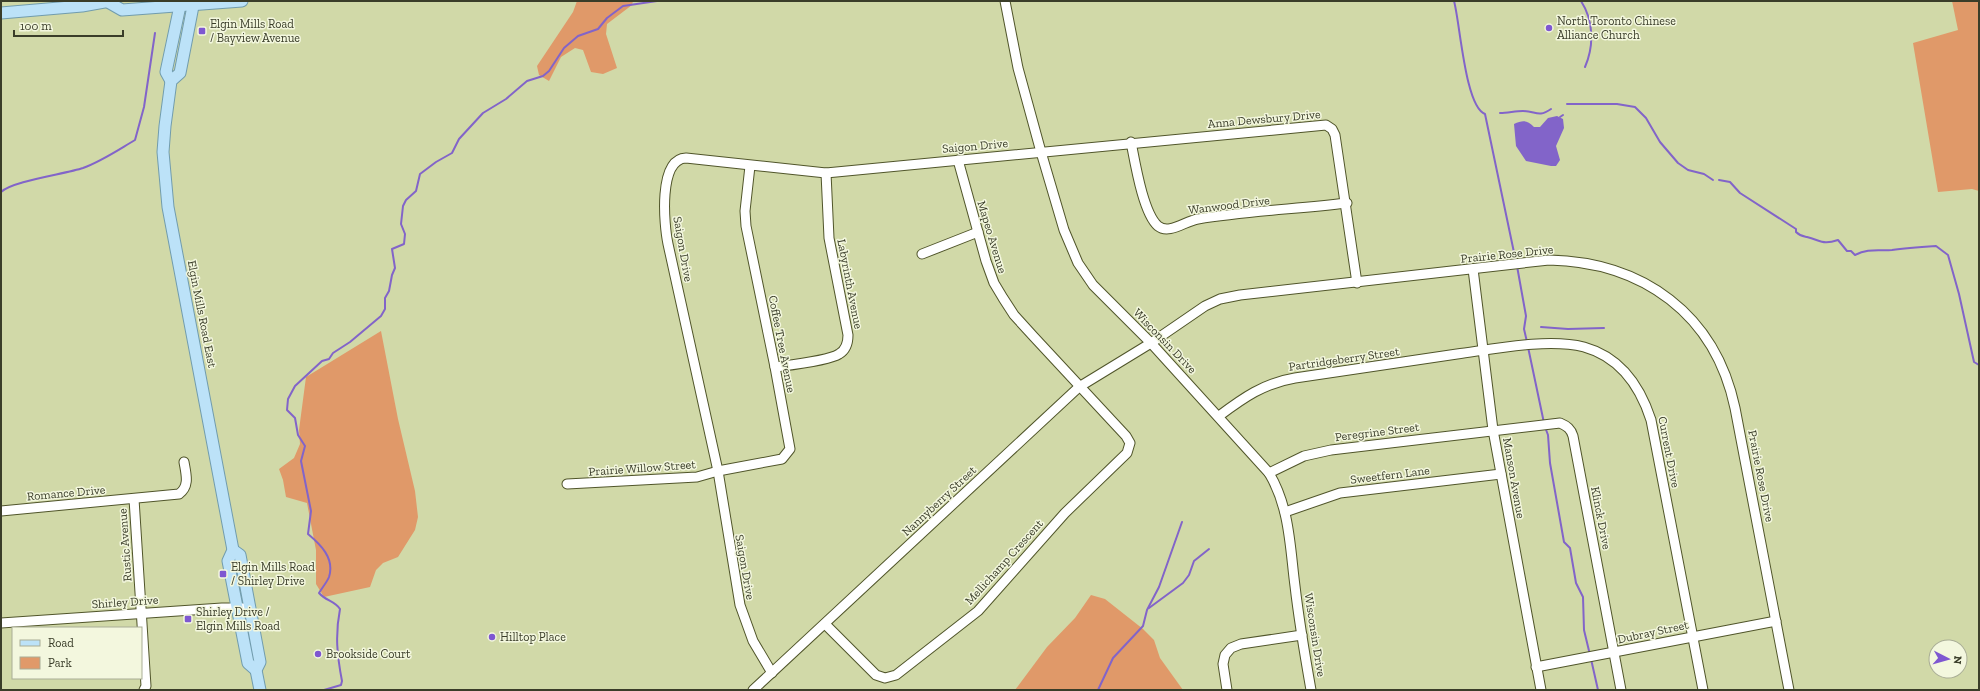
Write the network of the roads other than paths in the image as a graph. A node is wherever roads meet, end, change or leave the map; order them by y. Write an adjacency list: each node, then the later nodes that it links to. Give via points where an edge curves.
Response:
1 (242, 1): 6 (main road)
2 (1005, 1): 10 (street, Wisconsin Drive, via 1018,68)
3 (109, 2): 4 (main road); 5 (main road, via 122,10)
4 (82, 3): 7 (main road)
5 (180, 3): 6 (main road); 8 (main road, Elgin Mills Road East, via 166,72)
6 (194, 3): 8 (main road, Elgin Mills Road East, via 180,73)
7 (1, 13)
8 (171, 81): 33 (main road, Elgin Mills Road East, via 163,152 168,207)
9 (1132, 142): 10 (street, Anna Dewsbury Drive); 14 (street, Anna Dewsbury Drive, via 1327,125 1335,135); 14 (street, Wanwood Drive, via 1137,178 1144,201 1155,223 1163,229 1171,229 1197,219)
10 (1041, 152): 11 (street, Saigon Drive); 19 (street, Wisconsin Drive, via 1064,230 1078,263 1093,285)
11 (958, 160): 13 (street, Saigon Drive); 15 (street, Mapeo Avenue)
12 (750, 166): 13 (street, Saigon Drive); 21 (street, Coffee Tree Avenue, via 746,226); 26 (street, Saigon Drive, via 679,159 669,170 665,203 664,218 668,244)
13 (826, 173): 21 (street, Labyrinth Avenue, via 828,232 848,342 843,351 836,356)
14 (1346, 204): 18 (street, Anna Dewsbury Drive)
15 (978, 232): 16 (street); 22 (street, Mapeo Avenue, via 992,278 1014,315)
16 (922, 254)
17 (1473, 269): 18 (street, Prairie Rose Drive); 20 (street, Manson Avenue); 37 (street, Prairie Rose Drive, via 1549,260 1597,265 1628,275 1656,290 1693,320 1720,360 1732,392)
18 (1357, 283): 19 (street, Prairie Rose Drive, via 1220,299 1197,311)
19 (1151, 343): 22 (street, Nannyberry Street); 23 (street, Wisconsin Drive)
20 (1482, 350): 23 (street, Partridgeberry Street, via 1286,379 1260,388); 24 (street, Manson Avenue); 41 (street, Current Drive, via 1547,344 1584,348 1615,363 1634,383 1642,394 1651,420)
21 (775, 367): 26 (street, Coffee Tree Avenue, via 790,449 782,459)
22 (1079, 387): 39 (street, Nannyberry Street); 39 (street, Mellichamp Crescent, via 1126,436 1130,443 1127,453 1064,513 978,611 896,675 888,678 876,675)
23 (1218, 416): 27 (street, Wisconsin Drive)
24 (1493, 430): 27 (street, Peregrine Street, via 1318,452); 28 (street, Manson Avenue); 42 (street, Klinck Drive, via 1560,423 1572,432)
25 (184, 462): 30 (street, Romance Drive, via 187,482 179,494)
26 (718, 471): 29 (street, Prairie Willow Street, via 697,477); 45 (street, Saigon Drive, via 740,605 753,642)
27 (1269, 473): 32 (street, Wisconsin Drive, via 1281,496)
28 (1501, 474): 32 (street, Sweetfern Lane, via 1340,493); 43 (street, Manson Avenue)
29 (567, 484)
30 (134, 499): 31 (street, Romance Drive); 36 (street, Rustic Avenue)
31 (1, 512)
32 (1285, 512): 40 (street, Wisconsin Drive)
33 (233, 550): 34 (main road, Elgin Mills Road East, via 228,561); 35 (main road, Elgin Mills Road East, via 240,555)
34 (237, 608): 35 (street, Shirley Drive); 36 (street, Shirley Drive); 44 (main road, Elgin Mills Road East, via 248,664)
35 (250, 608): 44 (main road, Elgin Mills Road East, via 260,662)
36 (142, 613): 38 (street, Shirley Drive); 46 (street, Rustic Avenue, via 146,686)
37 (1776, 621): 41 (street, Dubray Street); 54 (street, Prairie Rose Drive)
38 (1, 623)
39 (825, 624): 45 (street, Nannyberry Street)
40 (1302, 636): 49 (street, via 1241,644 1231,648 1225,655 1223,664); 50 (street, Wisconsin Drive)
41 (1692, 636): 42 (street, Dubray Street); 53 (street, Current Drive)
42 (1614, 652): 43 (street, Dubray Street); 52 (street, Klinck Drive)
43 (1536, 666): 51 (street, Manson Avenue)
44 (256, 670): 47 (main road, Elgin Mills Road East)
45 (772, 673): 48 (street, Nannyberry Street)
46 (144, 690)
47 (260, 690)
48 (753, 690)
49 (1227, 690)
50 (1311, 690)
51 (1541, 690)
52 (1621, 690)
53 (1703, 690)
54 (1789, 690)

